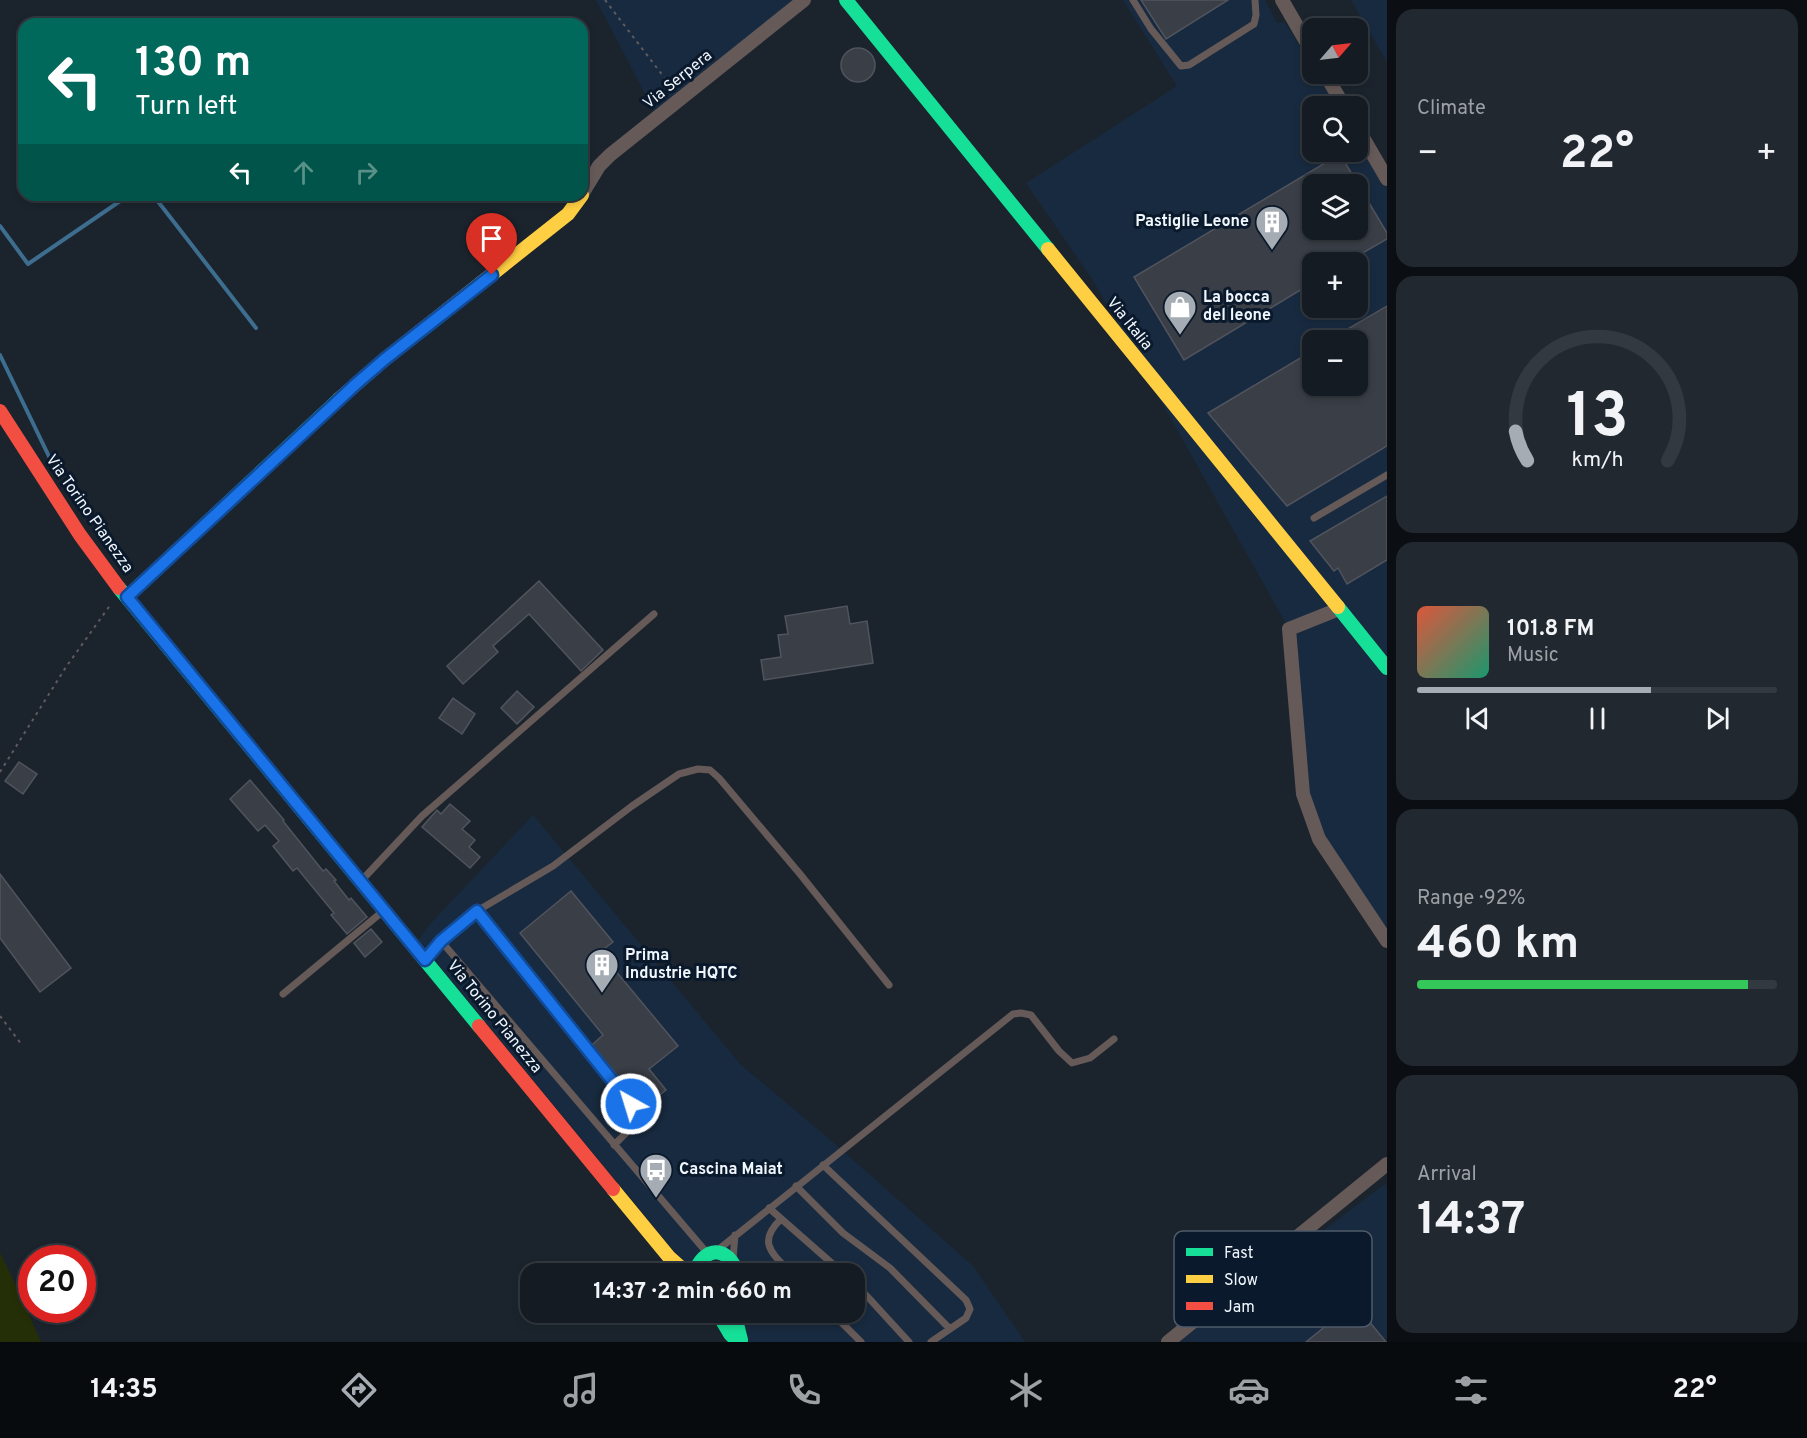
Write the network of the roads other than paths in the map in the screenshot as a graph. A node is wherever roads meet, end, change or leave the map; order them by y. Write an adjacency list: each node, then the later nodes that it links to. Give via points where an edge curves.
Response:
1 (804, 0): 9 (street, Via Serpera, via 610,155)
2 (846, 0): 15 (street, Via Italia)
3 (1133, 0): 4 (lane, via 1181,66 1189,65 1254,24)
4 (1255, 0)
5 (1282, 0): 6 (street)
6 (1302, 35)
7 (1368, 146): 8 (street)
8 (1387, 179)
9 (588, 184)
10 (578, 201): 14 (street, Via Serpera, via 568,214 356,384)
11 (0, 411): 14 (street, Via Torino Pianezza, via 80,535)
12 (1387, 475): 13 (lane)
13 (1314, 518)
14 (124, 594): 18 (street, Via Torino Pianezza)
15 (1339, 609): 17 (street, Via Italia); 22 (street, via 1289,629 1303,794 1319,839)
16 (654, 614): 18 (lane, via 422,816)
17 (1387, 668)
18 (360, 882): 19 (street, Via Torino Pianezza)
19 (384, 910): 23 (street, Via Torino Pianezza); 25 (lane)
20 (477, 911): 21 (lane); 24 (lane, via 553,866 680,774 710,770); 27 (lane, via 631,1104 635,1124)
21 (441, 941): 23 (lane); 27 (lane)
22 (1387, 941)
23 (425, 960): 35 (street, Via Torino Pianezza)
24 (889, 985)
25 (283, 994)
26 (1114, 1039): 29 (lane, via 1090,1058 1072,1063 1031,1015 1013,1014)
27 (614, 1145): 36 (lane)
28 (1387, 1164): 33 (street)
29 (823, 1165): 30 (lane); 48 (lane, via 966,1300 966,1318)
30 (796, 1186): 31 (lane); 48 (lane, via 843,1233 890,1268)
31 (769, 1208): 32 (lane); 34 (lane)
32 (782, 1219): 41 (lane, via 773,1227 768,1240 770,1250); 42 (lane)
33 (1305, 1231)
34 (735, 1235): 36 (lane); 37 (lane)
35 (658, 1243): 36 (street); 38 (street, Via Torino Pianezza)
36 (701, 1254): 37 (street, via 728,1256); 39 (street)
37 (733, 1260): 40 (street)
38 (676, 1263)
39 (697, 1263)
40 (735, 1263)
41 (782, 1263)
42 (832, 1263)
43 (865, 1294): 51 (lane)
44 (724, 1323): 49 (street)
45 (735, 1323): 49 (street)
46 (842, 1323): 50 (lane)
47 (1186, 1327): 53 (street)
48 (950, 1329): 52 (lane)
49 (740, 1342)
50 (861, 1342)
51 (909, 1342)
52 (931, 1342)
53 (1168, 1342)

